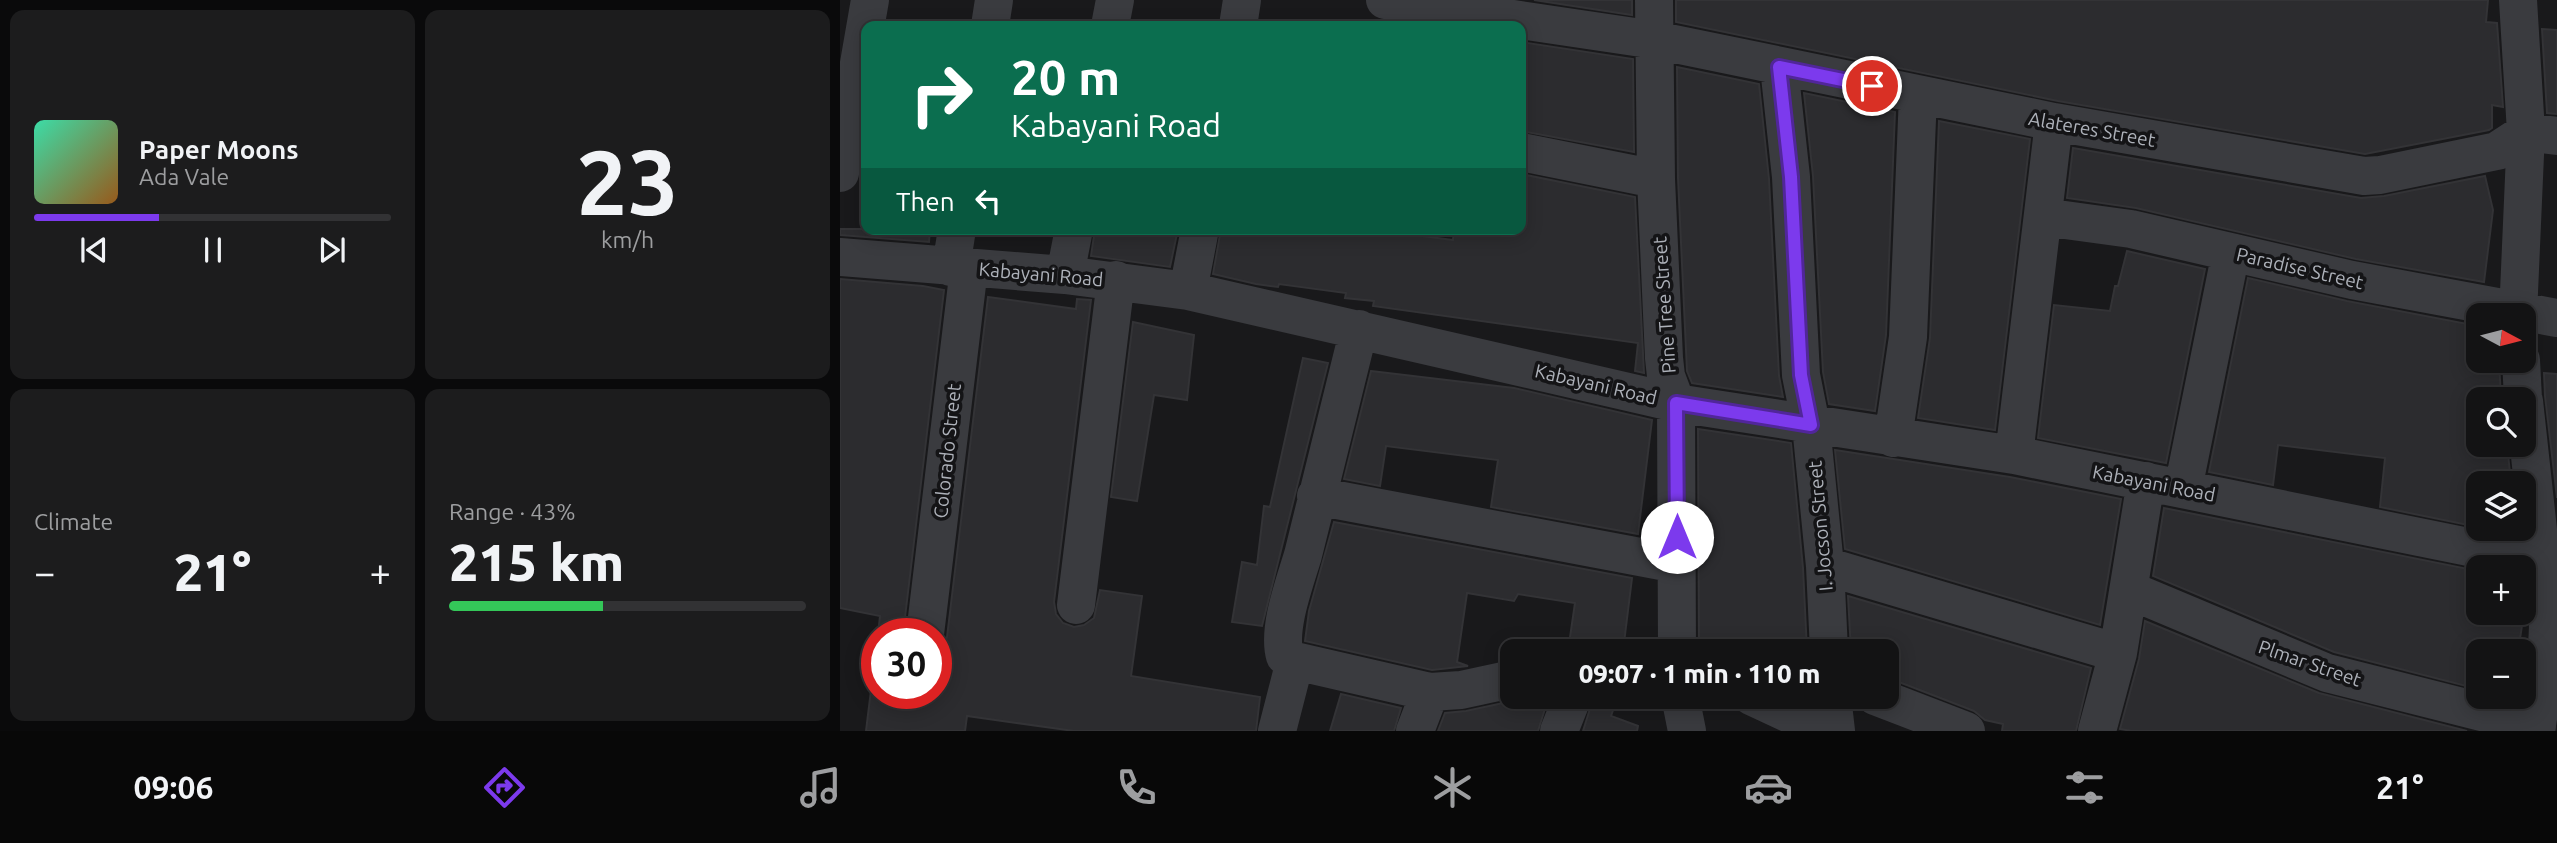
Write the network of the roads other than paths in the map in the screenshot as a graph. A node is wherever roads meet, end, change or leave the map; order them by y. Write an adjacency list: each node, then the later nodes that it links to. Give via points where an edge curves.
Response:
1 (870, 0): 8 (street)
2 (994, 0): 9 (street)
3 (1115, 0): 10 (street)
4 (1242, 0): 11 (street)
5 (1385, 0): 12 (street, Alateres Street)
6 (1654, 0): 12 (street, Pine Tree Street)
7 (2518, 0): 17 (street)
8 (866, 21)
9 (991, 21)
10 (1111, 21)
11 (1239, 21)
12 (1655, 40): 14 (street, Alateres Street); 20 (street, Pine Tree Street)
13 (861, 52): 19 (street)
14 (1779, 67): 15 (street, Alateres Street); 37 (street, I. Jocson Street, via 1791,177 1801,375)
15 (1918, 95): 16 (street, Alateres Street); 39 (street, via 1908,337)
16 (2054, 122): 17 (street, Alateres Street, via 2364,176 2497,151); 21 (street)
17 (2542, 134): 32 (street)
18 (1526, 153): 20 (street)
19 (840, 173)
20 (1656, 179): 36 (street, Pine Tree Street, via 1666,376)
21 (2043, 217): 25 (street, Paradise Street, via 2131,229); 41 (street)
22 (957, 235): 27 (street, Colorado Street)
23 (1073, 235): 28 (street)
24 (1199, 235): 30 (street)
25 (2231, 252): 31 (street, Paradise Street); 43 (street)
26 (840, 257): 27 (street, Kabayani Road)
27 (960, 268): 28 (street, Kabayani Road); 50 (street, Colorado Street, via 947,462)
28 (1066, 275): 29 (street, Kabayani Road)
29 (1116, 280): 30 (street, Kabayani Road); 49 (street)
30 (1188, 291): 35 (street, Kabayani Road)
31 (2468, 303)
32 (2519, 303)
33 (2536, 315): 34 (street, Paradise Street)
34 (2557, 318)
35 (1359, 329): 36 (street, Kabayani Road); 44 (street)
36 (1676, 403): 37 (street, Kabayani Road); 45 (street, Pine Tree Street)
37 (1811, 425): 39 (street, Kabayani Road); 47 (street, I. Jocson Street)
38 (2536, 437): 40 (street)
39 (1893, 438): 41 (street, Kabayani Road)
40 (2542, 454): 46 (street, via 2539,539)
41 (2014, 455): 42 (street, Kabayani Road)
42 (2146, 481): 43 (street, Kabayani Road); 48 (street)
43 (2183, 489): 46 (street, Kabayani Road)
44 (1316, 496): 45 (street); 54 (street, via 1282,645)
45 (1677, 564): 51 (street, Pine Tree Street)
46 (2551, 564): 55 (street)
47 (1825, 566): 52 (street, I. Jocson Street); 53 (street)
48 (2129, 590): 53 (street); 63 (street, Plmar Street, via 2327,673)
49 (1076, 605)
50 (927, 618)
51 (1677, 639)
52 (1828, 639)
53 (2118, 653): 71 (street)
54 (1290, 658): 57 (street); 64 (street)
55 (2551, 669): 63 (street)
56 (1500, 682): 57 (street)
57 (1430, 692): 65 (street)
58 (1899, 705): 70 (street)
59 (1568, 709): 66 (street)
60 (1683, 709): 67 (street)
61 (1779, 709): 68 (street)
62 (1833, 709): 69 (street)
63 (2537, 728)
64 (1277, 731)
65 (1415, 731)
66 (1559, 731)
67 (1688, 731)
68 (1826, 731)
69 (1836, 731)
70 (1966, 731)
71 (2098, 731)

